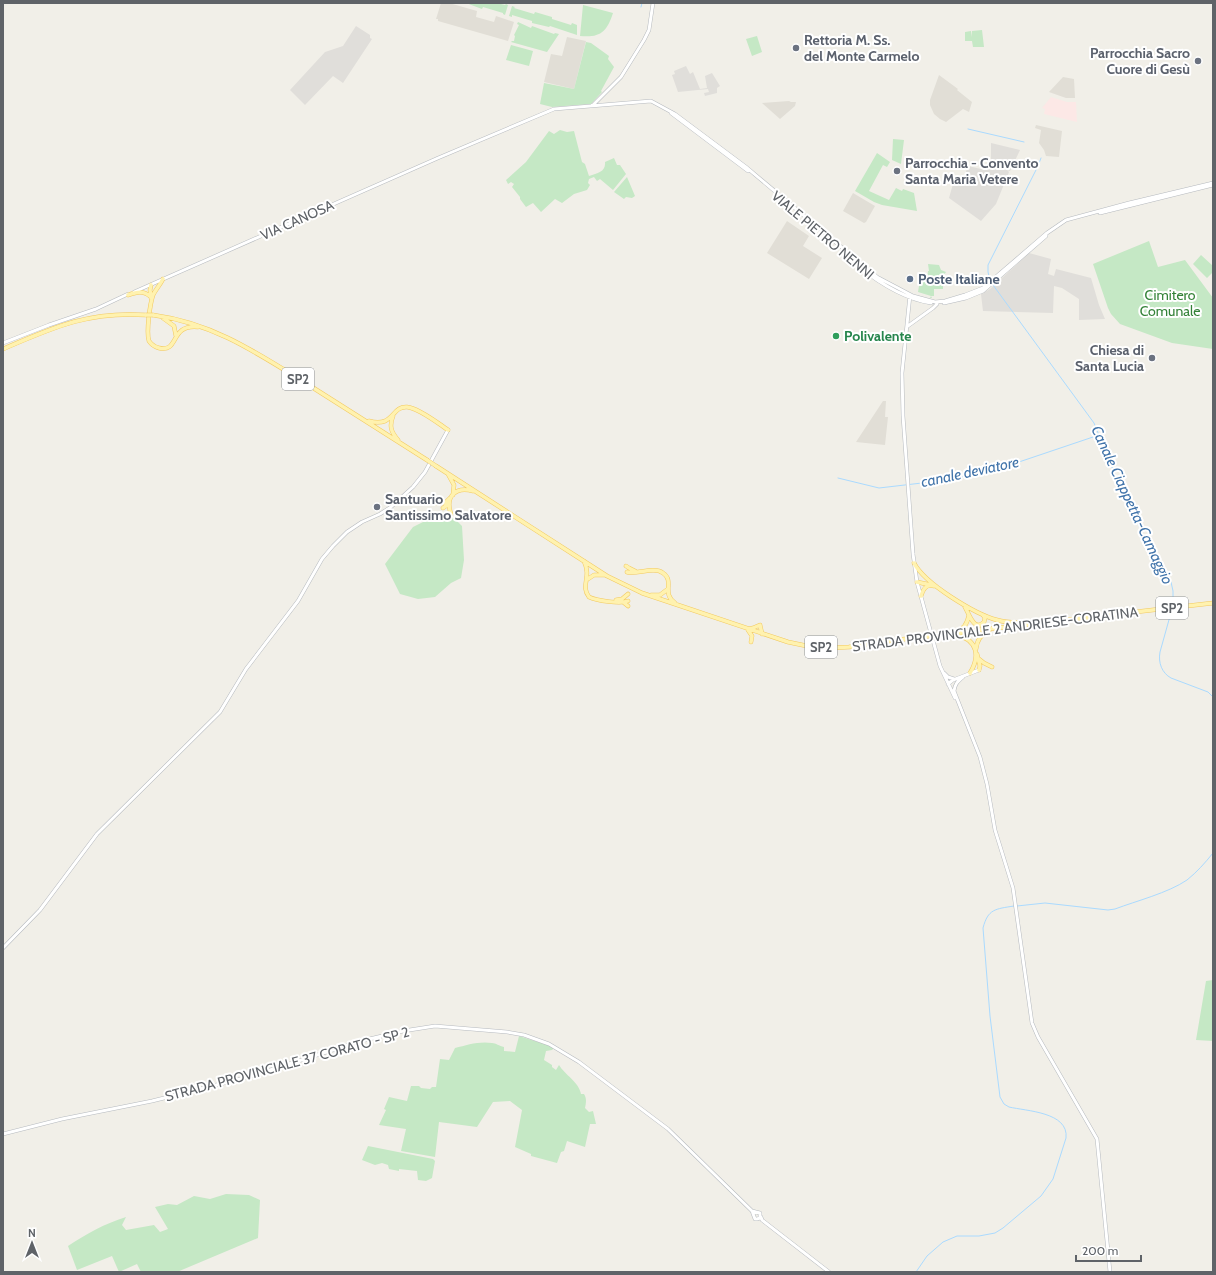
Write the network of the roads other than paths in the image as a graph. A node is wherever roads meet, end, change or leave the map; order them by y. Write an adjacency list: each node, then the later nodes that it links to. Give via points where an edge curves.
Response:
1 (653, 3): 3 (main road, via 649,30 644,40 621,77)
2 (650, 101): 3 (main road, VIA CANOSA); 10 (main road, VIALE PIETRO NENNI, via 668,111 741,166 874,279)
3 (592, 106): 5 (main road, VIA CANOSA, via 554,109 536,116)
4 (1213, 184): 6 (main road, via 1066,220 1047,232)
5 (164, 279): 7 (main road, VIA CANOSA); 8 (main road)
6 (990, 284): 10 (main road, via 975,292 941,302); 12 (main road, via 976,294)
7 (152, 285): 8 (main road); 9 (main road, VIA CANOSA); 11 (main road)
8 (154, 293): 11 (main road)
9 (128, 294): 11 (main road, via 143,292); 17 (main road, VIA CANOSA, via 96,309)
10 (910, 296): 12 (main road); 14 (main road)
11 (151, 299): 16 (main road, via 148,332 151,343 167,348)
12 (936, 304): 14 (main road)
13 (160, 316): 15 (main road, STRADA PROVINCIALE 2 ANDRIESE-CORATINA / SP2); 16 (main road, via 174,326); 18 (main road, STRADA PROVINCIALE 2 ANDRIESE-CORATINA / SP2, bridge, via 99,316 52,328)
14 (908, 326): 30 (main road, via 902,373 903,416)
15 (204, 327): 16 (main road, via 184,328); 20 (main road, STRADA PROVINCIALE 2 ANDRIESE-CORATINA / SP2, via 245,346)
16 (176, 337)
17 (3, 343)
18 (3, 349)
19 (394, 414): 20 (main road, via 380,423); 21 (main road, via 402,408 410,408); 22 (main road, via 391,429)
20 (364, 420): 22 (main road, STRADA PROVINCIALE 2 ANDRIESE-CORATINA / SP2)
21 (448, 430): 64 (main road, via 425,472 413,487 391,507 354,527 322,558 298,601 246,669 220,712 97,834 40,910)
22 (401, 443): 23 (main road, STRADA PROVINCIALE 2 ANDRIESE-CORATINA / SP2, bridge)
23 (448, 473): 24 (main road, STRADA PROVINCIALE 2 ANDRIESE-CORATINA / SP2); 25 (main road, via 454,485)
24 (476, 491): 25 (main road, via 463,489); 29 (main road, STRADA PROVINCIALE 2 ANDRIESE-CORATINA / SP2)
25 (452, 496): 27 (main road)
26 (435, 503): 27 (main road)
27 (447, 503): 28 (main road)
28 (451, 514)
29 (583, 560): 33 (main road, STRADA PROVINCIALE 2 ANDRIESE-CORATINA / SP2); 36 (main road, via 587,568)
30 (914, 563): 35 (main road); 37 (main road)
31 (626, 566): 32 (main road)
32 (633, 572): 34 (main road); 39 (main road, via 662,572 669,580)
33 (607, 576): 36 (main road, via 594,575); 41 (main road, STRADA PROVINCIALE 2 ANDRIESE-CORATINA / SP2)
34 (627, 578)
35 (926, 579): 37 (main road); 38 (main road)
36 (587, 580): 43 (main road, via 585,589 589,597)
37 (917, 582): 38 (main road); 42 (main road)
38 (933, 586): 42 (main road, via 924,588); 44 (main road)
39 (668, 589): 41 (main road, via 660,595); 47 (main road, via 670,598)
40 (628, 594): 43 (main road)
41 (648, 595): 47 (main road, STRADA PROVINCIALE 2 ANDRIESE-CORATINA / SP2)
42 (921, 596): 58 (main road)
43 (622, 601): 46 (main road)
44 (962, 603): 48 (main road); 49 (main road)
45 (1213, 603): 50 (main road, STRADA PROVINCIALE 2 ANDRIESE-CORATINA / SP2)
46 (628, 606)
47 (679, 606): 51 (main road, STRADA PROVINCIALE 2 ANDRIESE-CORATINA / SP2)
48 (983, 614): 49 (main road, via 984,620 979,625 973,622); 50 (main road, via 1008,622)
49 (969, 615): 54 (main road, via 967,624)
50 (1042, 624): 52 (main road, STRADA PROVINCIALE 2 ANDRIESE-CORATINA / SP2)
51 (746, 629): 53 (main road, STRADA PROVINCIALE 2 ANDRIESE-CORATINA / SP2); 53 (main road, via 760,625); 53 (main road, via 752,636 751,642)
52 (1000, 629): 54 (main road, STRADA PROVINCIALE 2 ANDRIESE-CORATINA / SP2); 55 (main road, via 980,636)
53 (762, 634): 54 (main road, STRADA PROVINCIALE 2 ANDRIESE-CORATINA / SP2, bridge, via 797,644 824,647 850,647)
54 (952, 634): 55 (main road, via 970,640)
55 (976, 652): 56 (main road)
56 (977, 660): 57 (main road); 59 (main road); 60 (main road)
57 (992, 667)
58 (941, 670): 61 (main road, via 948,677); 62 (main road)
59 (979, 670): 60 (main road)
60 (970, 673): 61 (main road)
61 (958, 680): 62 (main road); 63 (main road, via 954,691)
62 (948, 684): 63 (main road)
63 (961, 711): 69 (main road, via 980,757 995,830 1010,877 1032,1023 1097,1139)
64 (3, 948)
65 (3, 1134): 66 (main road, STRADA PROVINCIALE 37 CORATO - SP 2, via 248,1077 360,1041 403,1031 435,1026 507,1032 533,1038 557,1048 626,1097 668,1129)
66 (754, 1213): 67 (main road, via 760,1214); 67 (main road, via 755,1219)
67 (761, 1219): 68 (main road)
68 (829, 1272)
69 (1110, 1272)

